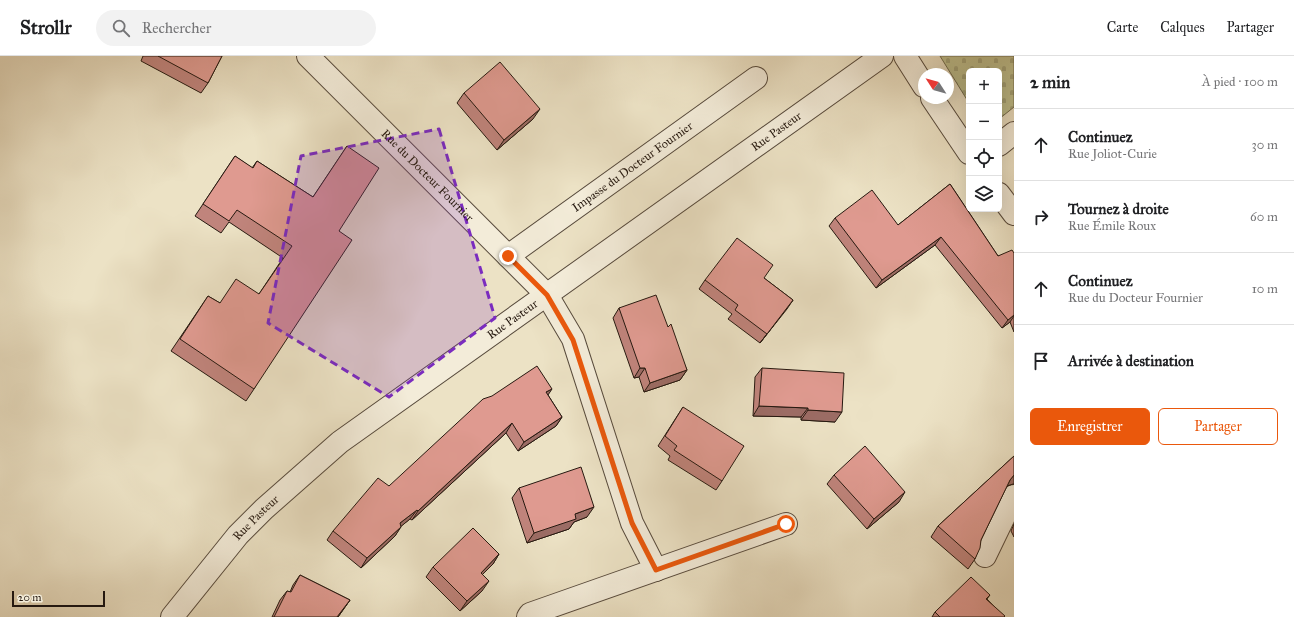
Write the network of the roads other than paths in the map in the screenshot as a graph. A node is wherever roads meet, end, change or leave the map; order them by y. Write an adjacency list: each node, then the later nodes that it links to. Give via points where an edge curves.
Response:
1 (308, 56): 12 (street, Rue du Docteur Fournier)
2 (882, 56): 13 (street, Rue Pasteur)
3 (905, 56): 4 (street)
4 (918, 77)
5 (756, 78): 12 (street, Impasse du Docteur Fournier)
6 (936, 104): 9 (street)
7 (1014, 133): 8 (street)
8 (1002, 143)
9 (966, 149)
10 (1002, 198): 11 (street)
11 (1014, 214)
12 (508, 256): 13 (street, Rue du Docteur Fournier)
13 (547, 295): 17 (street, Rue du Docteur Fournier, via 573,340 632,523); 18 (street, Rue Pasteur, via 340,442 238,535)
14 (1014, 496): 16 (street)
15 (786, 524): 17 (street)
16 (985, 556)
17 (656, 570): 19 (street, via 530,614)
18 (172, 617)
19 (528, 617)

